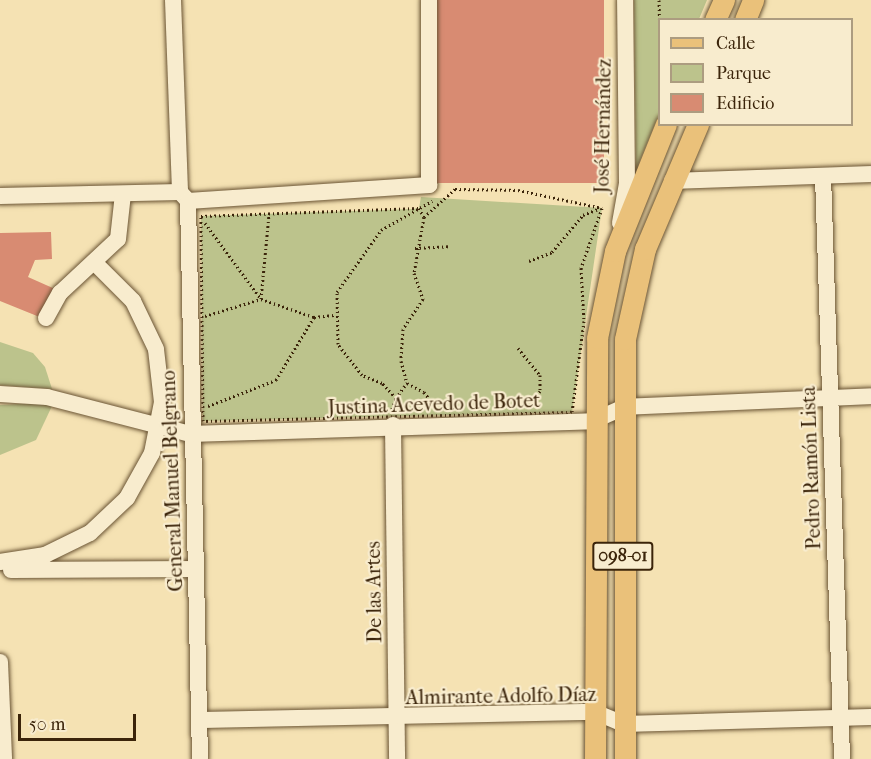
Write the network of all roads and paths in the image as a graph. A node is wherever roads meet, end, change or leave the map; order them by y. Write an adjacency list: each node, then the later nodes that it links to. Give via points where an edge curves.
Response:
1 (173, 0): 18 (street, General Manuel Belgrano)
2 (429, 0): 15 (street)
3 (625, 0): 26 (street, José Hernández, via 627,184)
4 (659, 0): 7 (path)
5 (724, 0): 8 (main road)
6 (753, 0): 9 (main road)
7 (659, 18)
8 (716, 18)
9 (745, 18)
10 (665, 126): 26 (main road, 098-01)
11 (697, 126): 14 (main road, 098-01)
12 (871, 174): 13 (street)
13 (823, 176): 14 (street); 39 (street, Pedro Ramón Lista)
14 (672, 181): 40 (main road, 098-01, via 633,286)
15 (435, 191): 18 (street); 19 (path); 20 (path, via 518,190); 23 (path)
16 (123, 194): 17 (street); 18 (street); 28 (street, via 118,239)
17 (0, 196)
18 (184, 196): 47 (street, General Manuel Belgrano)
19 (419, 208): 21 (path); 23 (path); 30 (path, via 398,217 365,248 337,292)
20 (602, 208): 27 (path, via 583,216 552,252); 42 (path, via 581,268 584,321 572,412)
21 (269, 214): 22 (path); 29 (path)
22 (201, 216): 29 (path); 32 (path)
23 (424, 217): 25 (path)
24 (448, 246): 25 (path)
25 (415, 248): 35 (path, via 414,273 423,299 403,329 400,361)
26 (615, 251): 45 (main road, 098-01, via 597,338)
27 (529, 261)
28 (95, 263): 33 (street, via 60,293); 46 (street, via 133,302 152,341 161,376)
29 (261, 299): 31 (path); 32 (path)
30 (334, 315): 31 (path); 38 (path, via 338,344 351,362)
31 (314, 316): 41 (path, via 276,380)
32 (200, 317): 41 (path)
33 (46, 318)
34 (518, 348): 42 (path, via 540,375 540,391)
35 (407, 383): 38 (path); 43 (path, via 424,392)
36 (0, 394): 46 (street, Justina Acevedo de Botet, via 47,397)
37 (871, 396): 39 (street, Justina Acevedo de Botet)
38 (396, 398): 44 (path)
39 (829, 398): 40 (street, Justina Acevedo de Botet); 53 (street, Pedro Ramón Lista)
40 (624, 407): 45 (street, Justina Acevedo de Botet); 57 (main road, 098-01)
41 (204, 408): 44 (path, via 203,421)
42 (525, 413): 43 (path)
43 (442, 416): 44 (path)
44 (392, 421): 45 (street, Justina Acevedo de Botet); 47 (street, Justina Acevedo de Botet); 55 (street, De las Artes)
45 (593, 421): 52 (main road, 098-01)
46 (159, 429): 47 (street, Justina Acevedo de Botet); 48 (street, via 141,477 110,517 68,546)
47 (190, 434): 49 (street, General Manuel Belgrano)
48 (0, 562)
49 (196, 568): 50 (street); 56 (street, General Manuel Belgrano)
50 (0, 570)
51 (0, 663): 58 (street)
52 (595, 712): 55 (street, Almirante Adolfo Díaz); 57 (street, Almirante Adolfo Díaz); 61 (main road, 098-01)
53 (841, 717): 54 (street, Almirante Adolfo Díaz); 57 (street, Almirante Adolfo Díaz); 63 (street, Pedro Ramón Lista)
54 (871, 717)
55 (397, 719): 56 (street, Almirante Adolfo Díaz); 60 (street, De las Artes)
56 (202, 720): 59 (street, General Manuel Belgrano)
57 (623, 724): 62 (main road, 098-01)
58 (4, 759)
59 (200, 759)
60 (398, 759)
61 (595, 759)
62 (624, 759)
63 (842, 759)

